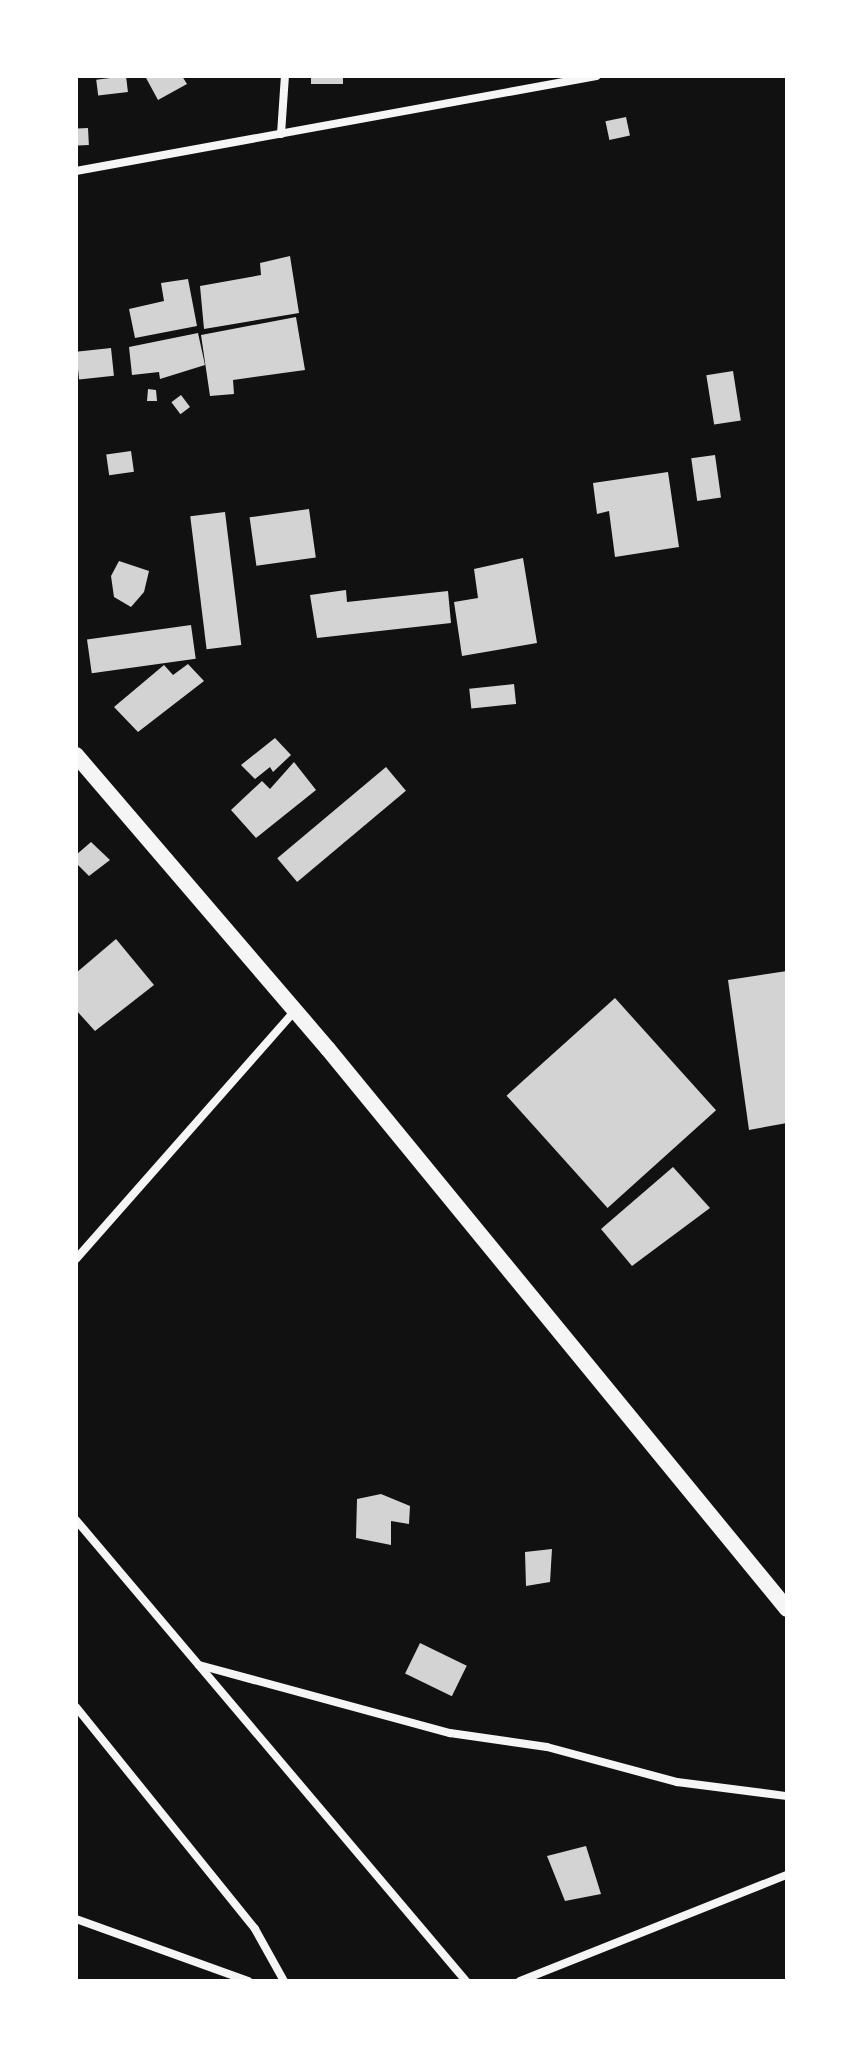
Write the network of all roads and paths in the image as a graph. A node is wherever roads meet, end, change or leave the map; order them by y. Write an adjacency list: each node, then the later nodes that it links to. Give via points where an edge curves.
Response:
1 (285, 76): 3 (street)
2 (596, 76): 3 (street)
3 (281, 134): 4 (street)
4 (76, 171)
5 (76, 755): 6 (main road)
6 (295, 1011): 7 (street); 9 (main road)
7 (76, 1259)
8 (76, 1520): 10 (street)
9 (787, 1609)
10 (199, 1665): 12 (street, via 450,1733 547,1747 677,1782); 17 (street)
11 (76, 1707): 16 (street, via 255,1929)
12 (787, 1796)
13 (787, 1875): 18 (street)
14 (76, 1919): 15 (street)
15 (248, 1981)
16 (284, 1981)
17 (466, 1981)
18 (520, 1981)

